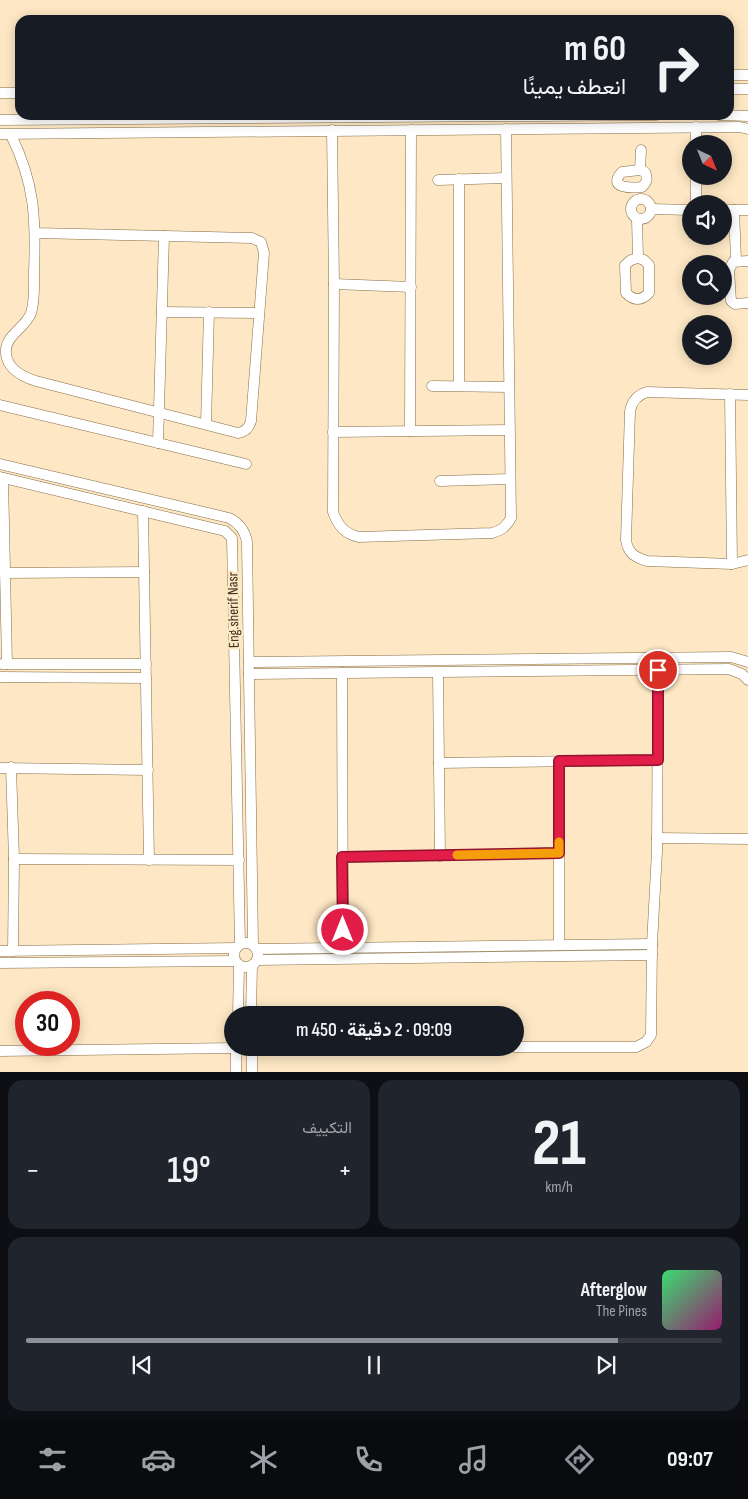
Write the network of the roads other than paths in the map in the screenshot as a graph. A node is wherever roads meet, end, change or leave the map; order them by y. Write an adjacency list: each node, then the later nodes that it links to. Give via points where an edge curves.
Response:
1 (734, 75): 2 (street)
2 (748, 75)
3 (734, 89): 4 (street)
4 (748, 89)
5 (0, 93): 6 (street)
6 (15, 93)
7 (744, 116): 11 (street)
8 (0, 120): 9 (street)
9 (15, 120)
10 (696, 128): 11 (street); 12 (street); 17 (street)
11 (744, 128)
12 (506, 129): 14 (street); 20 (street)
13 (332, 130): 14 (street); 16 (street); 36 (street)
14 (411, 130): 37 (street)
15 (0, 134): 16 (street)
16 (11, 135): 31 (street, via 28,177)
17 (696, 135)
18 (641, 150): 19 (street)
19 (640, 170): 23 (street, via 645,172 646,183); 23 (street, via 622,172 619,176 620,186)
20 (506, 178): 21 (street); 44 (street)
21 (459, 179): 22 (street); 43 (street)
22 (438, 180)
23 (634, 188): 24 (street)
24 (635, 201): 25 (street, via 647,202); 29 (street, via 631,213)
25 (651, 209): 26 (street); 29 (street, via 647,218)
26 (682, 210)
27 (732, 210): 28 (street)
28 (748, 210)
29 (637, 219): 33 (street)
30 (732, 231): 34 (street)
31 (36, 233): 32 (street); 48 (street, via 32,308 26,322 7,344 10,365 22,376 36,381)
32 (164, 236): 39 (street); 41 (street, via 252,238 260,242 264,253)
33 (638, 258)
34 (736, 260): 35 (street); 38 (street, via 729,270 730,298 735,304)
35 (748, 261)
36 (334, 284): 37 (street); 52 (street)
37 (410, 287): 51 (street)
38 (748, 303)
39 (162, 312): 40 (street); 48 (street)
40 (209, 312): 41 (street); 49 (street)
41 (259, 313): 49 (street, via 250,424 238,433)
42 (432, 386): 43 (street)
43 (459, 386): 44 (street)
44 (509, 387): 50 (street)
45 (730, 394): 46 (street); 63 (street); 63 (street, via 647,392 636,398 630,411 626,540 630,553 646,561)
46 (748, 395)
47 (0, 405): 53 (street)
48 (159, 412): 49 (street); 53 (street)
49 (206, 424)
50 (509, 430): 51 (street); 57 (street)
51 (410, 431): 52 (street)
52 (333, 432): 57 (street, via 333,512 340,527 354,536 492,533 501,530 510,518)
53 (158, 443): 55 (street)
54 (0, 464): 58 (street, Eng.sherif Nasr)
55 (246, 464)
56 (2, 477): 60 (street); 65 (street)
57 (510, 479): 59 (street)
58 (70, 481): 60 (street); 66 (street, Eng.sherif Nasr, via 229,518 240,526 247,542)
59 (440, 481)
60 (67, 493): 61 (street)
61 (143, 511): 64 (street); 83 (street, via 225,531 232,538)
62 (748, 560): 63 (street)
63 (732, 564)
64 (144, 572): 65 (street); 69 (street)
65 (5, 574): 68 (street)
66 (249, 662): 67 (street, via 732,657); 73 (street, Eng.sherif Nasr)
67 (748, 662)
68 (3, 664): 69 (street)
69 (146, 664): 75 (street)
70 (658, 670): 72 (street); 76 (street, via 729,669); 77 (street)
71 (342, 673): 72 (street); 73 (street); 89 (street)
72 (438, 673): 79 (street)
73 (249, 674): 84 (street, Eng.sherif Nasr)
74 (0, 677): 75 (street)
75 (146, 678): 82 (street)
76 (748, 680)
77 (658, 760): 78 (street); 85 (street)
78 (559, 761): 79 (street); 87 (street)
79 (439, 763): 88 (street)
80 (11, 767): 81 (street); 82 (street); 90 (street)
81 (0, 768)
82 (148, 770): 91 (street)
83 (237, 770): 84 (street); 92 (street)
84 (250, 770): 96 (street, Eng.sherif Nasr)
85 (657, 838): 86 (street); 98 (street)
86 (748, 840)
87 (559, 853): 88 (street); 93 (street)
88 (440, 856): 89 (street)
89 (342, 857): 97 (street)
90 (14, 859): 91 (street); 101 (street)
91 (149, 860): 92 (street)
92 (239, 860): 95 (street)
93 (559, 945): 94 (street); 97 (street)
94 (571, 945): 98 (street); 102 (street)
95 (238, 946): 96 (street, via 246,943); 99 (street); 106 (street, via 233,956)
96 (255, 947): 97 (street); 107 (street, via 258,953)
97 (343, 948): 103 (street)
98 (652, 949): 102 (street); 110 (street, via 651,1034 643,1044 636,1047)
99 (108, 950): 101 (street); 104 (street)
100 (0, 951): 101 (street)
101 (13, 951)
102 (570, 956): 103 (street)
103 (343, 959): 107 (street)
104 (108, 962): 105 (street); 106 (street)
105 (0, 963)
106 (237, 963): 107 (street, via 246,967); 108 (street)
107 (255, 963): 109 (street)
108 (238, 1006)
109 (252, 1006)
110 (524, 1047)
111 (224, 1048): 112 (street)
112 (0, 1051)
113 (236, 1056): 115 (street)
114 (252, 1056): 116 (street)
115 (236, 1072)
116 (252, 1072)

